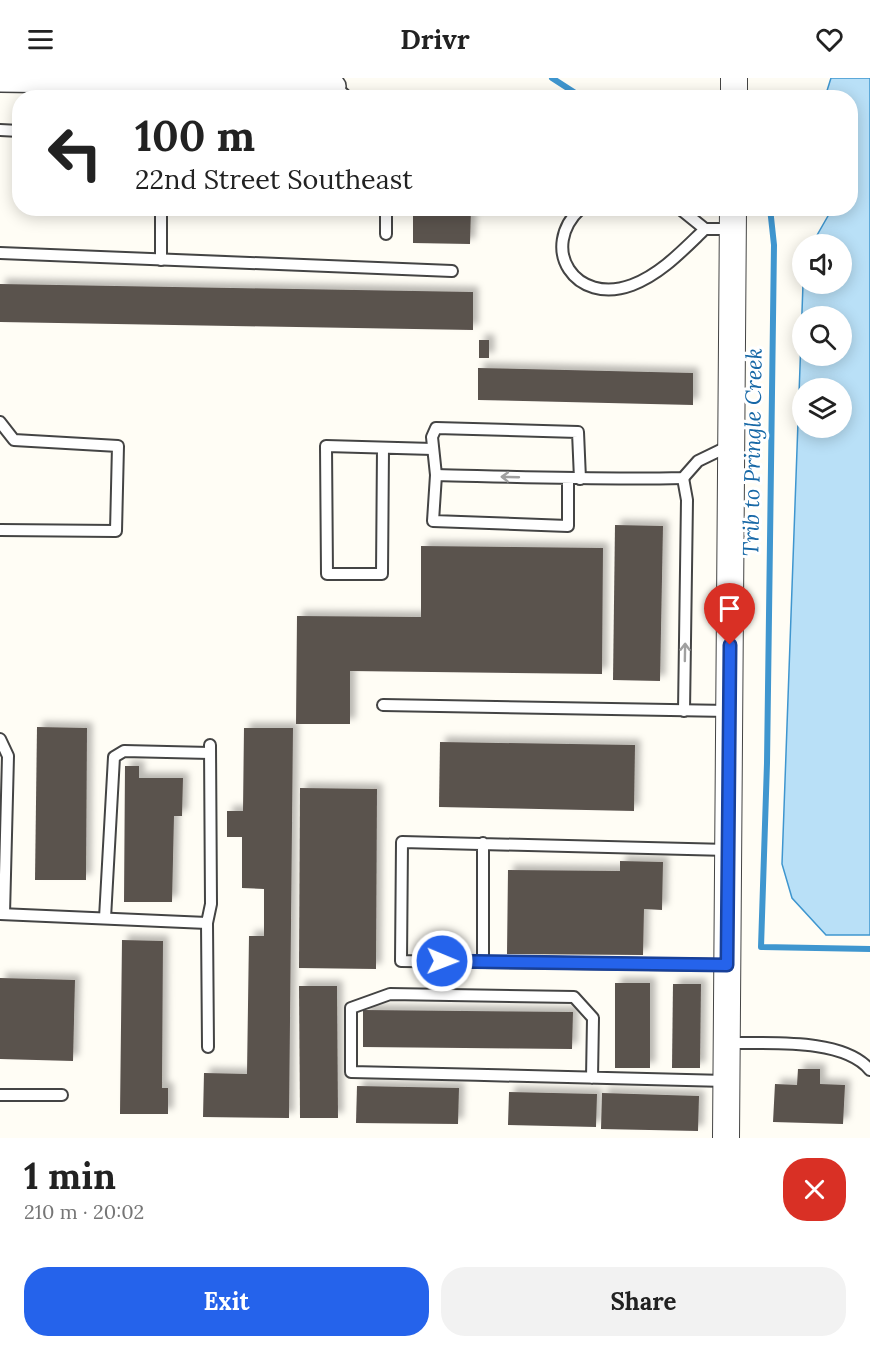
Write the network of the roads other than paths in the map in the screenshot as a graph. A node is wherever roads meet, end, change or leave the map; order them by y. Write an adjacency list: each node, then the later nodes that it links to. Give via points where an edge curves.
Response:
1 (0, 81): 2 (street)
2 (56, 86): 4 (street)
3 (184, 86): 4 (street); 5 (street)
4 (143, 90)
5 (289, 90)
6 (161, 216): 14 (lane)
7 (386, 216): 12 (lane)
8 (574, 216): 11 (lane, via 568,224 563,254 569,271 592,289 631,285 656,273)
9 (689, 216): 11 (lane)
10 (733, 219): 11 (lane); 17 (street)
11 (705, 229)
12 (386, 234)
13 (0, 253): 14 (lane)
14 (161, 260): 15 (lane)
15 (452, 271)
16 (0, 422): 23 (lane, via 14,440 117,446 116,531)
17 (731, 445): 21 (lane, via 698,461); 26 (street)
18 (383, 448): 18 (lane, via 326,446 327,574 382,574); 19 (lane)
19 (433, 449): 20 (lane); 22 (lane, via 436,428 578,432)
20 (436, 475): 22 (lane, one-way to 20); 22 (lane, via 433,521 568,526)
21 (683, 478): 22 (lane); 25 (lane, one-way to 21, via 687,500)
22 (574, 479)
23 (0, 530)
24 (383, 705): 25 (lane)
25 (684, 711): 26 (lane)
26 (729, 711): 29 (street)
27 (0, 739): 30 (lane, via 8,756)
28 (483, 843): 29 (lane); 33 (lane); 33 (lane, via 402,842 401,960)
29 (728, 850): 34 (street)
30 (2, 914): 31 (lane)
31 (105, 918): 32 (lane); 32 (lane, via 114,757 124,751 210,749 211,904)
32 (207, 923): 36 (lane)
33 (483, 962): 34 (lane)
34 (727, 965): 35 (street)
35 (727, 1043): 37 (lane, via 819,1046 843,1052); 39 (street)
36 (208, 1047)
37 (870, 1070)
38 (592, 1078): 38 (lane, via 351,1072 351,1008 390,994 574,997 593,1018); 39 (lane)
39 (726, 1081): 42 (street)
40 (0, 1095): 41 (lane)
41 (62, 1095)
42 (726, 1138)

